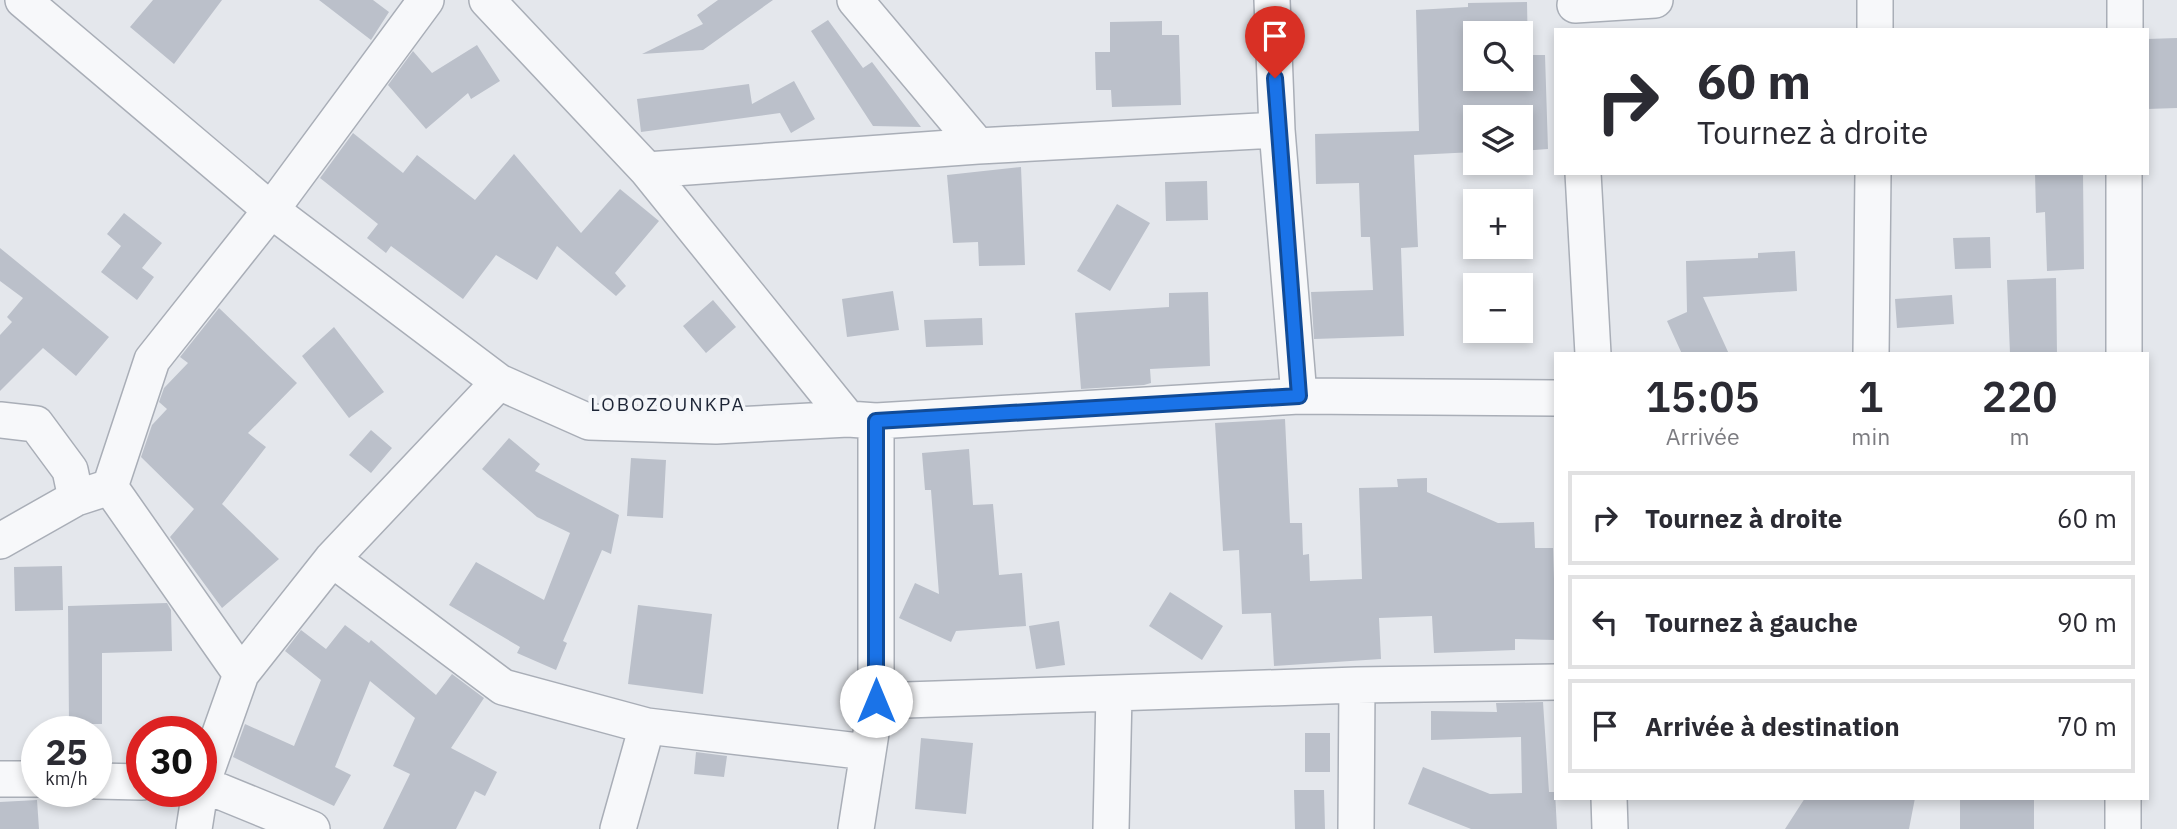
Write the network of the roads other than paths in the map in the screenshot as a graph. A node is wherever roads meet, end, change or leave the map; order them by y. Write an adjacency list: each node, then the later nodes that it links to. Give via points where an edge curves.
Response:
1 (23, 0): 18 (street)
2 (426, 0): 18 (street)
3 (487, 0): 14 (street)
4 (855, 0): 13 (street)
5 (1272, 0): 12 (street)
6 (1655, 0): 9 (street)
7 (1875, 0): 10 (street)
8 (2125, 0): 11 (street)
9 (1575, 11)
10 (1875, 28)
11 (2125, 28)
12 (1278, 130): 13 (street); 23 (street)
13 (978, 146): 14 (street)
14 (647, 170): 26 (street)
15 (1583, 175): 19 (street)
16 (1873, 175): 20 (street)
17 (2124, 175): 21 (street)
18 (271, 210): 22 (street); 27 (street, via 152,360)
19 (1593, 352)
20 (1871, 352)
21 (2124, 352)
22 (499, 382): 26 (street, via 589,422 716,426); 30 (street)
23 (1299, 396): 24 (street); 26 (street)
24 (1554, 398)
25 (0, 420): 28 (street, via 36,424 70,470)
26 (862, 420): 35 (street)
27 (110, 487): 28 (street); 31 (street)
28 (76, 498): 29 (street)
29 (0, 541)
30 (331, 559): 31 (street); 36 (street, via 503,687)
31 (241, 674): 37 (street)
32 (1554, 682): 33 (street)
33 (1357, 685): 34 (street); 50 (street)
34 (1114, 694): 35 (street); 49 (street)
35 (876, 701): 38 (street)
36 (647, 726): 38 (street); 47 (street)
37 (217, 740)
38 (867, 752): 48 (street)
39 (0, 779): 40 (street)
40 (21, 779)
41 (217, 790): 46 (street)
42 (1609, 800): 51 (street)
43 (2123, 800): 52 (street)
44 (197, 807): 45 (street)
45 (194, 829)
46 (312, 829)
47 (618, 829)
48 (856, 829)
49 (1111, 829)
50 (1356, 829)
51 (1609, 829)
52 (2123, 829)

